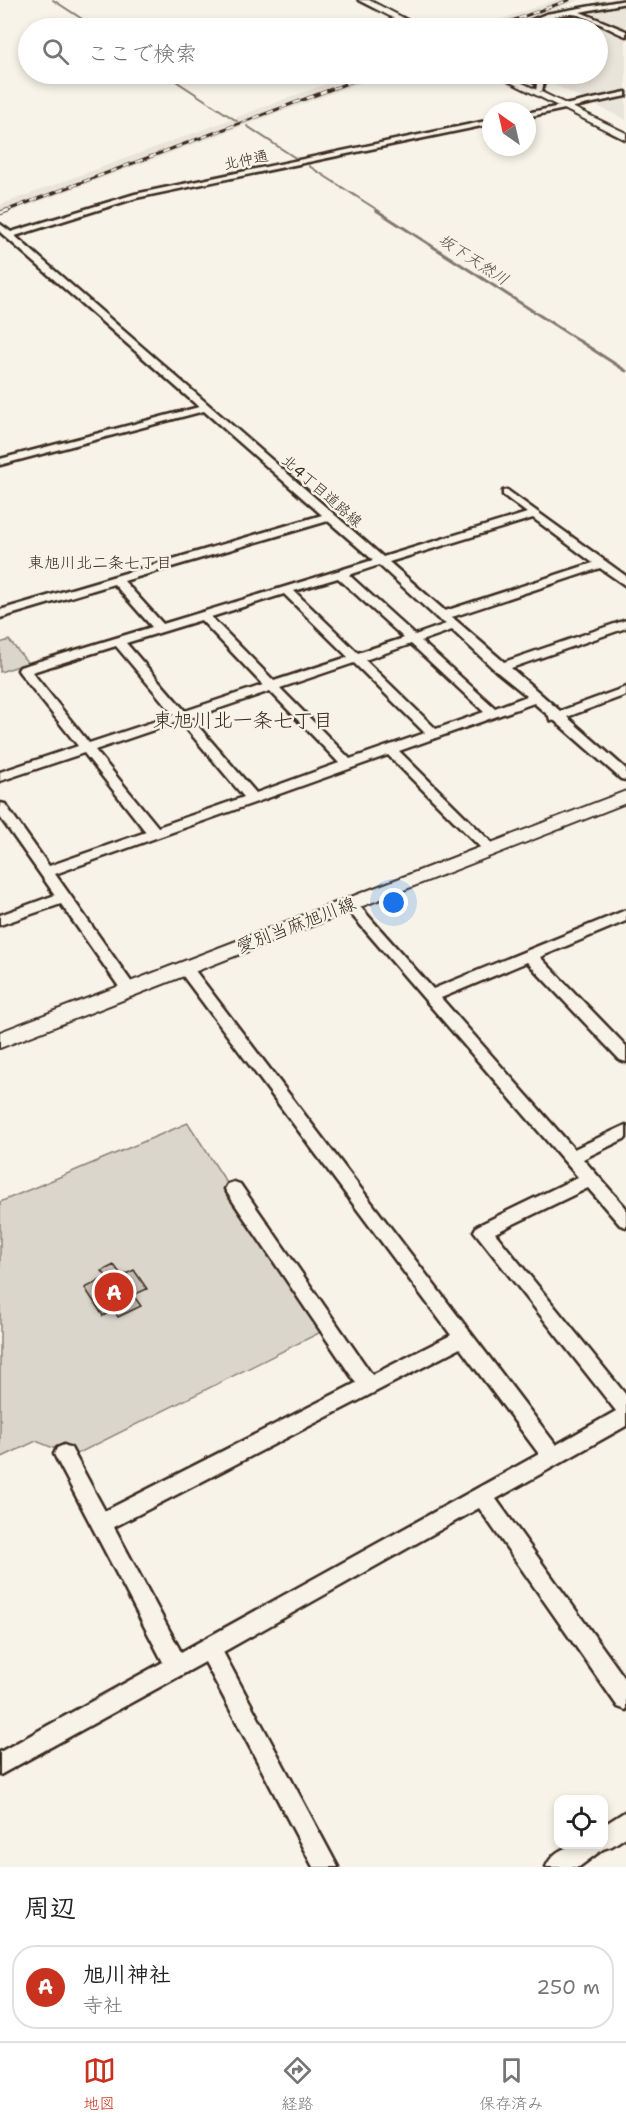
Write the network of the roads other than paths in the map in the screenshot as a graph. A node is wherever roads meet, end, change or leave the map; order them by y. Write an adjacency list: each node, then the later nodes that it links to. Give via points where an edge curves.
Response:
1 (354, 0): 5 (main road)
2 (362, 0): 6 (main road)
3 (626, 1): 4 (street)
4 (573, 11): 7 (street); 8 (street)
5 (390, 18)
6 (399, 18)
7 (539, 18)
8 (589, 18)
9 (608, 26): 10 (street)
10 (626, 34)
11 (520, 84): 16 (main road)
12 (530, 84): 14 (main road)
13 (541, 84): 14 (street)
14 (539, 88): 16 (main road)
15 (626, 94): 16 (street)
16 (568, 106): 17 (street); 19 (main road); 20 (main road)
17 (536, 113)
18 (482, 124): 22 (street, 北仲通, via 135,196)
19 (626, 132)
20 (626, 137)
21 (0, 227): 22 (street, 北4丁目道路線)
22 (9, 235): 23 (street, 北4丁目道路線)
23 (205, 408): 24 (street); 27 (street, 北4丁目道路線)
24 (0, 462)
25 (507, 493): 26 (street)
26 (535, 514): 28 (street); 29 (street)
27 (329, 517): 28 (street, 北4丁目道路線); 31 (street)
28 (379, 562): 30 (street); 36 (street, 北4丁目道路線)
29 (601, 564): 32 (street); 36 (street)
30 (340, 573): 33 (street); 40 (street)
31 (117, 579): 34 (street); 39 (street)
32 (626, 582)
33 (285, 589): 35 (street); 42 (street)
34 (0, 614)
35 (203, 615): 39 (street); 44 (street)
36 (442, 616): 38 (street, 北4丁目道路線)
37 (626, 624): 43 (street)
38 (453, 626): 40 (street); 43 (street, 北4丁目道路線)
39 (160, 628): 41 (street)
40 (411, 640): 42 (street); 47 (street)
41 (117, 641): 48 (street); 51 (street, via 24,670)
42 (355, 659): 44 (street); 50 (street)
43 (500, 668): 46 (street, 北4丁目道路線)
44 (272, 686): 48 (street); 53 (street)
45 (626, 691): 49 (street)
46 (535, 698): 47 (street); 49 (street, 北4丁目道路線)
47 (493, 713): 50 (street)
48 (181, 716): 51 (street); 57 (street)
49 (555, 717): 54 (street, 北4丁目道路線)
50 (434, 734): 52 (street)
51 (87, 748): 55 (street); 59 (street)
52 (390, 750): 53 (street); 60 (street)
53 (348, 765): 57 (street)
54 (626, 776)
55 (0, 777)
56 (626, 797): 60 (main road, 愛別当麻旭川線)
57 (253, 798): 59 (street)
58 (0, 807): 61 (street)
59 (155, 833): 61 (street)
60 (490, 850): 63 (main road, 愛別当麻旭川線)
61 (47, 872): 62 (street)
62 (65, 897): 65 (street); 68 (street)
63 (350, 904): 67 (main road, 愛別当麻旭川線); 69 (street)
64 (626, 915): 66 (street)
65 (0, 920)
66 (530, 956): 69 (street); 71 (street)
67 (185, 968): 68 (main road, 愛別当麻旭川線); 77 (street)
68 (129, 990): 70 (main road, 愛別当麻旭川線)
69 (431, 996): 73 (street)
70 (0, 1040)
71 (626, 1056)
72 (626, 1131): 73 (street)
73 (572, 1157): 74 (street)
74 (591, 1179): 76 (street); 79 (street, via 483,1231)
75 (234, 1189): 78 (street)
76 (626, 1220)
77 (463, 1338): 78 (street); 82 (street)
78 (369, 1386): 84 (street)
79 (626, 1409)
80 (626, 1416): 82 (street)
81 (64, 1454): 84 (street)
82 (553, 1457): 83 (street)
83 (482, 1496): 85 (street); 87 (street)
84 (101, 1523): 86 (street)
85 (209, 1648): 86 (street); 92 (street)
86 (177, 1666): 88 (street)
87 (626, 1699)
88 (0, 1764)
89 (626, 1823): 90 (street)
90 (608, 1835)
91 (587, 1849): 93 (street)
92 (326, 1867)
93 (558, 1867)

